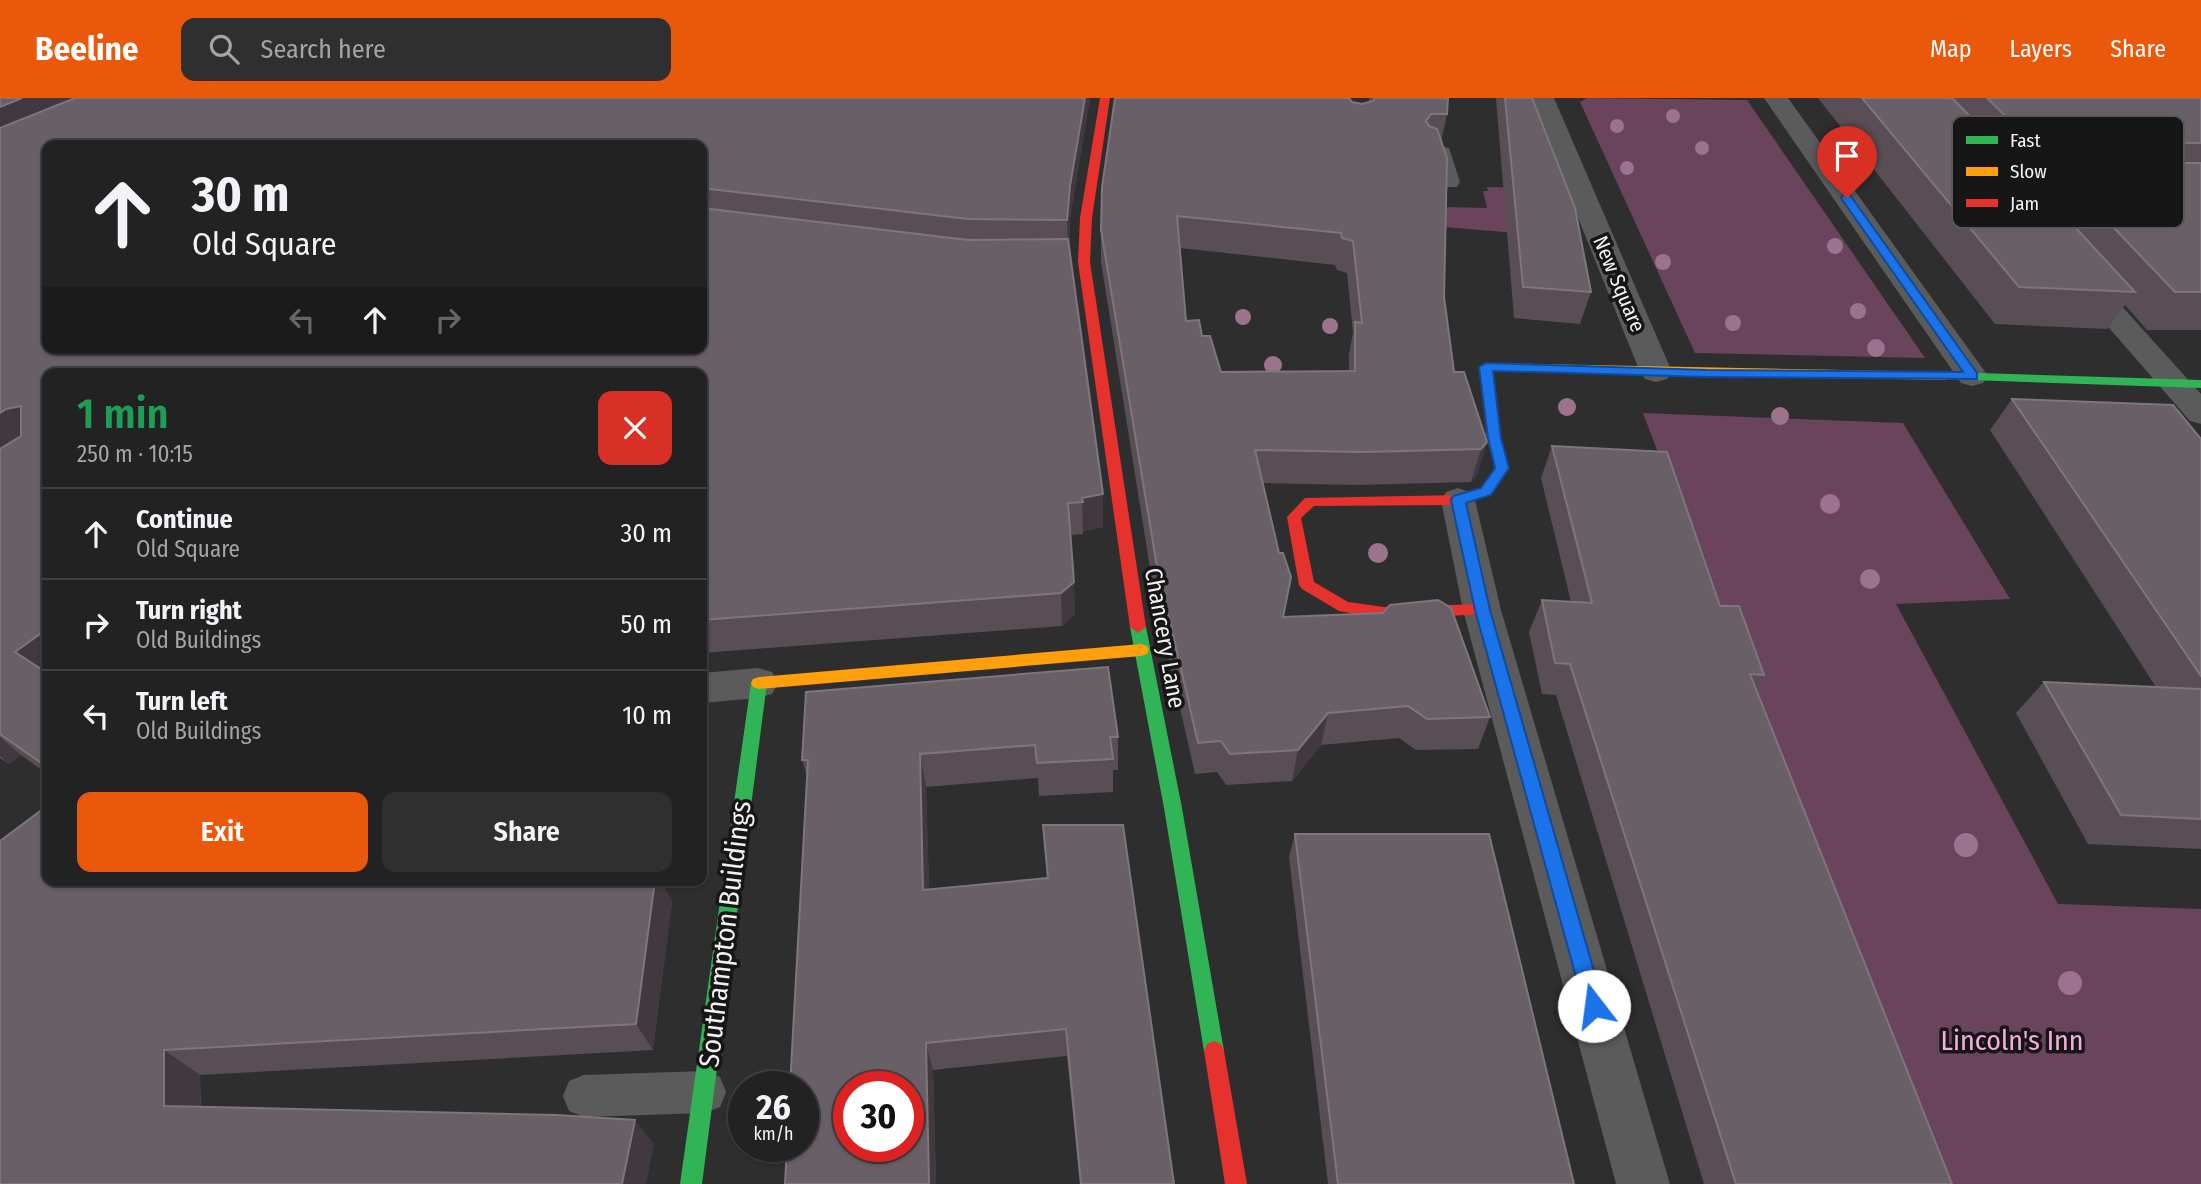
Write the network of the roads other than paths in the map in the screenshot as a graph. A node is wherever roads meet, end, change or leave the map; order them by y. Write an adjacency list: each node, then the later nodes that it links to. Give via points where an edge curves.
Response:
1 (1105, 98): 13 (street, Chancery Lane, via 1086,218 1084,262)
2 (1542, 98): 7 (street, New Square)
3 (1776, 98): 8 (street)
4 (1432, 151): 5 (lane, via 1442,152)
5 (1450, 182)
6 (2063, 257): 9 (street)
7 (1657, 372): 8 (street); 11 (street, via 1486,367 1502,468 1486,492)
8 (1972, 376): 9 (street)
9 (2188, 384): 10 (street)
10 (2201, 414)
11 (1458, 500): 12 (street); 12 (street, via 1310,501 1294,517 1307,585 1344,607 1384,613)
12 (1482, 610): 20 (street)
13 (1141, 650): 14 (street); 19 (street, Chancery Lane, via 1173,808)
14 (758, 684): 15 (street); 16 (street, Southampton Buildings)
15 (707, 688)
16 (705, 1092): 17 (lane); 18 (street, Southampton Buildings)
17 (584, 1096)
18 (691, 1184)
19 (1236, 1184)
20 (1643, 1184)

